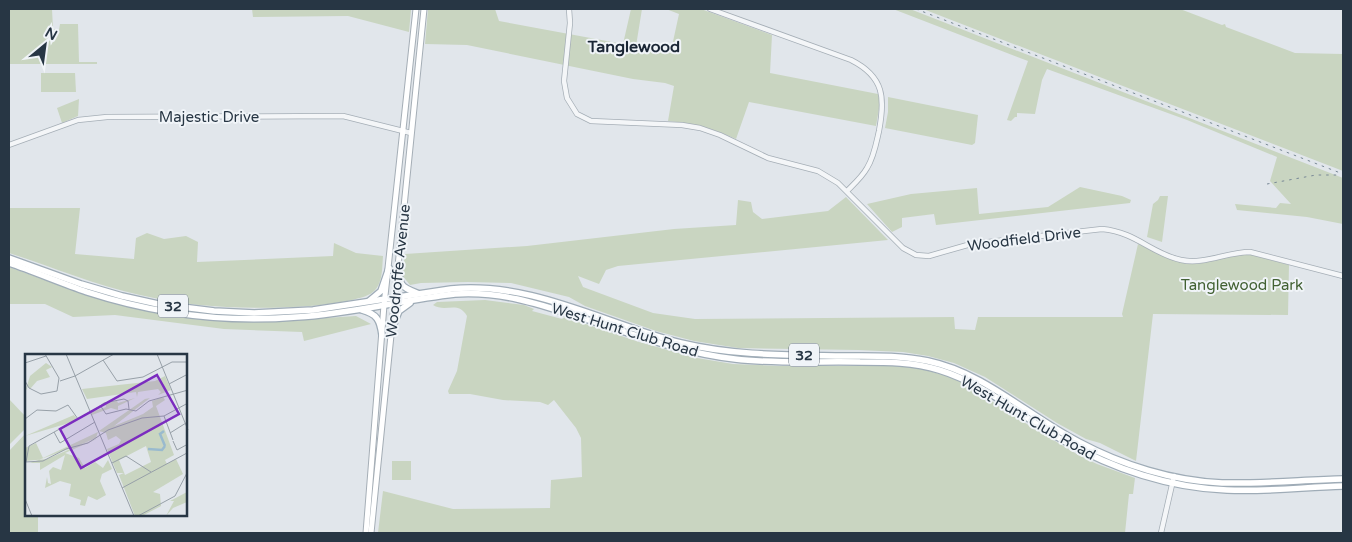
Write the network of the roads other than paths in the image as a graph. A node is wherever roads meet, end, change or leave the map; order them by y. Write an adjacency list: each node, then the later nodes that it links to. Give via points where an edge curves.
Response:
1 (424, 9): 6 (main road, Woodroffe Avenue)
2 (569, 9): 10 (street, Woodfield Drive, via 564,81 567,98 577,114 593,122 700,128 768,158 818,171)
3 (710, 9): 10 (street, via 851,60 876,80 883,108 876,148 867,169)
4 (415, 10): 5 (main road, Woodroffe Avenue)
5 (404, 130): 6 (street, Majestic Drive); 7 (street, Majestic Drive, via 342,116 107,117 78,120); 8 (main road, Woodroffe Avenue)
6 (411, 132): 9 (main road, Woodroffe Avenue)
7 (9, 146)
8 (399, 172): 9 (main road); 14 (main road, Woodroffe Avenue)
9 (408, 173): 13 (main road, Woodroffe Avenue)
10 (847, 191): 15 (street, Woodfield Drive, via 903,248 916,256 928,256 970,244 1102,229 1130,236 1180,260 1204,261 1250,252)
11 (9, 258): 19 (main road, West Hunt Club Road / 32, via 106,291 189,309 271,313)
12 (9, 263): 21 (main road, West Hunt Club Road / 32, via 105,297 175,313 266,319)
13 (399, 267): 16 (main road, via 401,284); 17 (main road, Woodroffe Avenue)
14 (389, 268): 19 (main road, via 380,291); 20 (main road, Woodroffe Avenue)
15 (1343, 276)
16 (420, 293): 17 (main road, West Hunt Club Road / 32); 27 (main road, West Hunt Club Road / 32, via 468,288 520,292 679,342 736,353 888,356 941,364 978,380 1089,447)
17 (395, 301): 18 (main road, West Hunt Club Road / 32); 20 (main road, West Hunt Club Road / 32); 22 (main road, Woodroffe Avenue)
18 (412, 301): 22 (main road, via 399,311); 27 (main road, West Hunt Club Road / 32, via 455,294 498,295 540,304 676,348 722,357 921,366 976,385 1083,452 1129,471)
19 (367, 302): 20 (main road, West Hunt Club Road / 32)
20 (385, 302): 21 (main road, West Hunt Club Road / 32); 23 (main road, Woodroffe Avenue)
21 (360, 309): 23 (main road, via 378,318)
22 (391, 332): 25 (main road, Woodroffe Avenue)
23 (382, 335): 24 (main road, Woodroffe Avenue)
24 (377, 402): 25 (main road); 31 (main road, Woodroffe Avenue)
25 (384, 402): 32 (main road, Woodroffe Avenue)
26 (1343, 479): 28 (main road, West Hunt Club Road / 32)
27 (1173, 480): 28 (main road, West Hunt Club Road / 32, via 1222,483); 30 (main road, West Hunt Club Road / 32, via 1226,490); 33 (street)
28 (1284, 481): 30 (main road)
29 (1343, 486): 30 (main road, West Hunt Club Road / 32)
30 (1283, 489)
31 (366, 533)
32 (371, 533)
33 (1161, 533)

